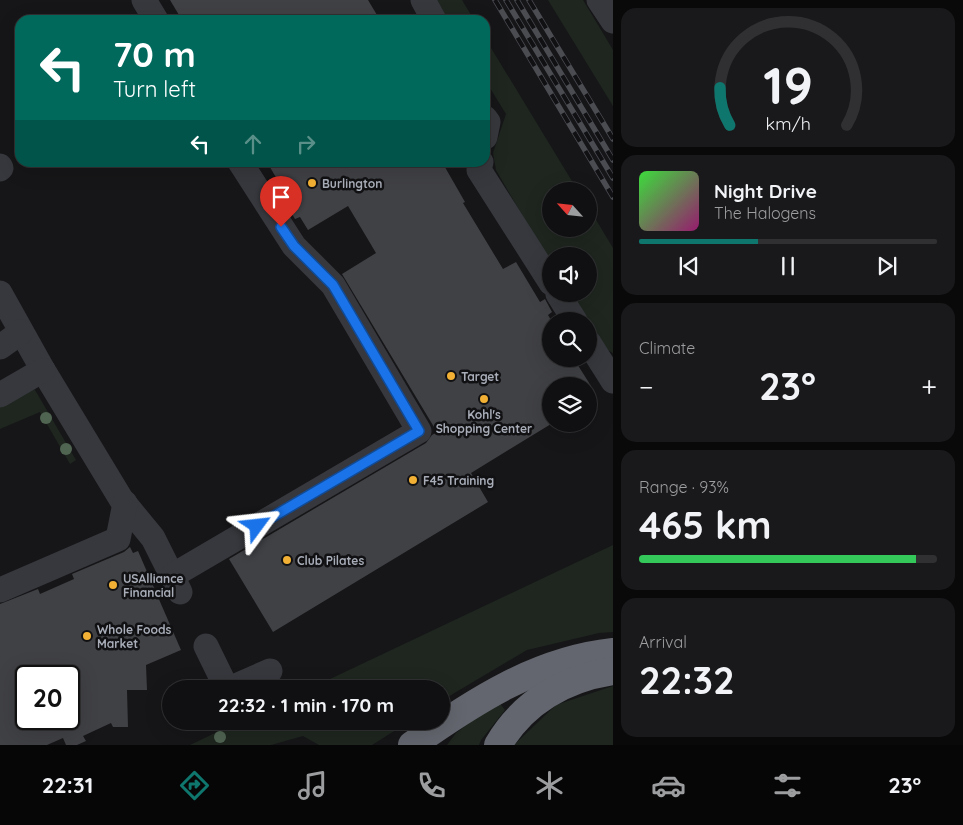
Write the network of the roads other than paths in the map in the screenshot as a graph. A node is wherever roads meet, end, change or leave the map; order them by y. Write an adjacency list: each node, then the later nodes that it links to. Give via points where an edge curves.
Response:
1 (144, 0): 4 (lane)
2 (423, 0): 5 (lane)
3 (599, 0): 6 (lane)
4 (153, 15)
5 (431, 15)
6 (613, 21)
7 (243, 167): 17 (lane, via 294,246 333,285 419,431 176,584 153,538)
8 (479, 167): 9 (lane)
9 (542, 269)
10 (0, 293): 11 (lane)
11 (21, 332): 12 (lane); 14 (lane)
12 (0, 347)
13 (597, 356): 15 (lane)
14 (43, 370): 16 (lane); 17 (lane)
15 (613, 381)
16 (0, 395)
17 (125, 503): 18 (lane, via 118,539)
18 (0, 590)
19 (206, 646): 23 (lane)
20 (613, 652): 25 (highway, via 544,668)
21 (270, 671): 24 (lane)
22 (613, 671): 28 (highway, via 585,676 548,692 517,719)
23 (223, 680)
24 (249, 680)
25 (518, 680): 26 (highway, via 462,710); 27 (highway)
26 (412, 745)
27 (437, 745)
28 (498, 745)

